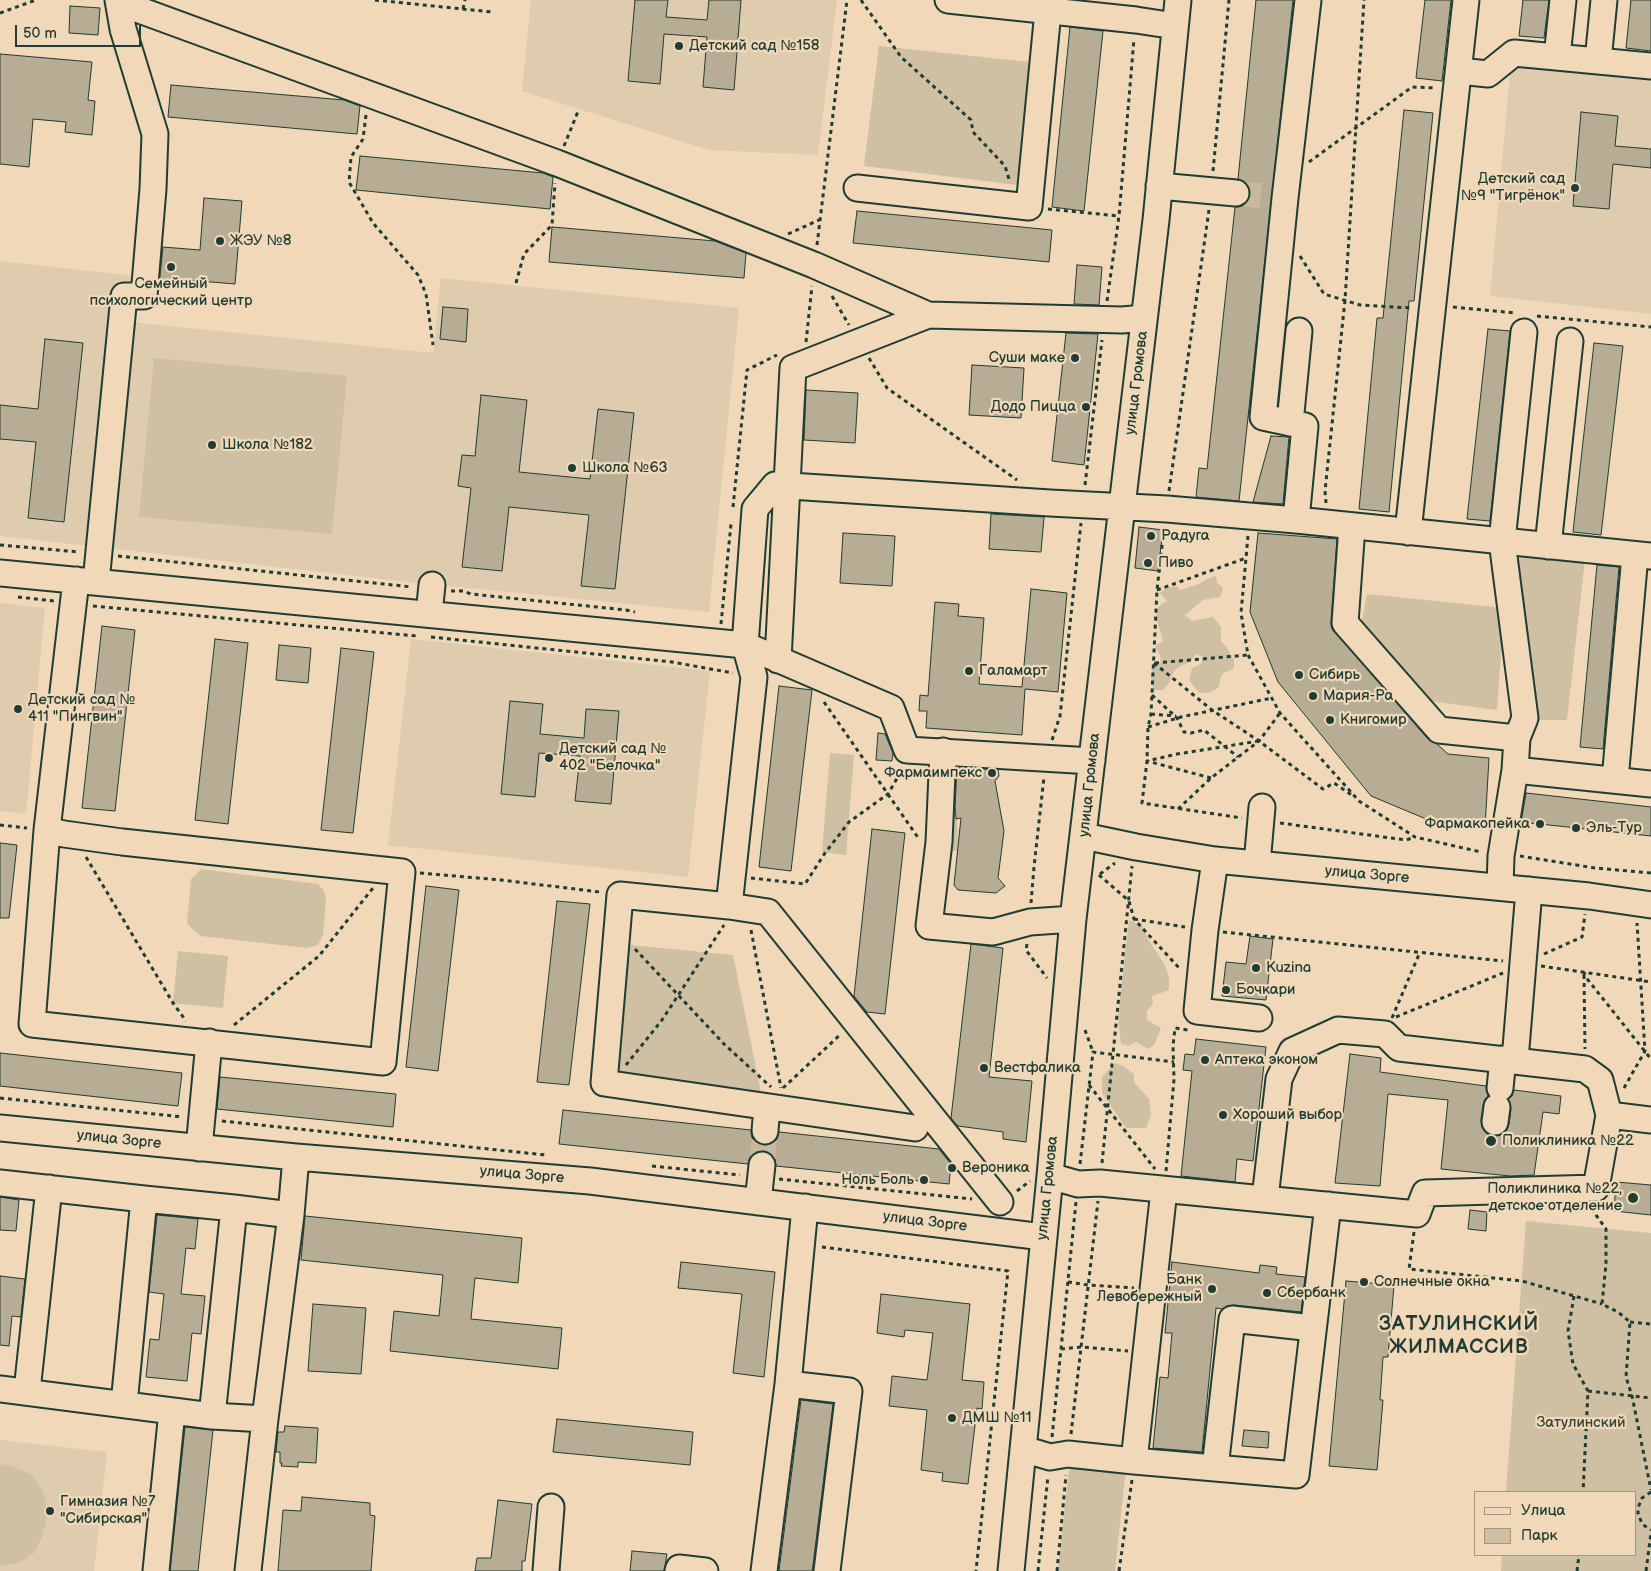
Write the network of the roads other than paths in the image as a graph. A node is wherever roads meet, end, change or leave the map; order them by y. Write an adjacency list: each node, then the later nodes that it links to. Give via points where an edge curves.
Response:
1 (118, 0): 35 (street, via 123,29 154,134 153,189 144,296 124,296 98,554)
2 (126, 0): 19 (street, via 134,8 557,163 814,265)
3 (948, 0): 4 (street)
4 (953, 0): 10 (street)
5 (1178, 0): 11 (street, улица Громова)
6 (1308, 0): 24 (street, via 1281,191 1279,250 1263,417)
7 (1466, 0): 15 (street)
8 (1562, 0): 12 (street)
9 (1604, 0): 13 (street)
10 (1064, 8): 11 (street); 17 (street, via 1030,195)
11 (1175, 26): 16 (street, улица Громова)
12 (1557, 57): 13 (street); 15 (street, via 1514,53 1488,74)
13 (1598, 61): 14 (street)
14 (1651, 66)
15 (1458, 80): 29 (street)
16 (1159, 186): 18 (street); 20 (street, улица Громова)
17 (857, 188)
18 (1236, 193)
19 (928, 315): 20 (street); 25 (street, via 859,342 803,349 793,368)
20 (1144, 318): 26 (street, улица Громова)
21 (1526, 320): 30 (street)
22 (1299, 331): 24 (street)
23 (1570, 341): 31 (street)
24 (1290, 423): 27 (street, via 1305,426)
25 (787, 485): 26 (street); 37 (street, via 775,485 755,509); 38 (street)
26 (1122, 507): 27 (street); 41 (street, улица Громова)
27 (1296, 520): 28 (street)
28 (1340, 525): 29 (street); 39 (street, via 1345,623 1439,730)
29 (1408, 532): 30 (street)
30 (1502, 541): 31 (street); 39 (street, via 1525,718)
31 (1548, 546): 32 (street)
32 (1643, 556): 43 (street)
33 (0, 573): 35 (street)
34 (431, 587): 36 (street)
35 (82, 588): 36 (street); 46 (street)
36 (429, 614): 37 (street)
37 (745, 645): 38 (street); 52 (street, via 754,677 733,876)
38 (778, 660): 40 (street, via 891,708 907,750)
39 (1517, 738): 42 (street)
40 (942, 751): 41 (street); 54 (street, via 939,842 929,926 993,932 1030,922)
41 (1092, 761): 47 (street, улица Громова)
42 (1515, 770): 43 (street); 50 (street, via 1501,856)
43 (1615, 780): 44 (street)
44 (1651, 784)
45 (1261, 814): 49 (street)
46 (47, 830): 56 (street, via 32,1024); 56 (street, via 395,871 383,1062)
47 (1084, 836): 48 (street, улица Зорге); 54 (street, улица Громова)
48 (1215, 860): 49 (street, улица Зорге); 55 (street, via 1197,1011)
49 (1257, 864): 50 (street, улица Зорге)
50 (1500, 888): 51 (street, улица Зорге)
51 (1528, 890): 53 (street, улица Зорге, via 1589,896); 57 (street)
52 (738, 908): 62 (street, via 620,895 604,1084); 71 (street, via 768,912)
53 (1644, 910)
54 (1073, 920): 65 (street, улица Громова)
55 (1259, 1018)
56 (205, 1042): 63 (street)
57 (1509, 1059): 58 (street); 59 (street, via 1585,1068 1600,1080); 69 (street, via 1400,1048 1385,1034 1338,1030 1292,1051 1280,1079)
58 (1497, 1106)
59 (1609, 1115): 60 (street); 72 (street, via 1596,1188 1425,1192 1417,1214)
60 (1651, 1120)
61 (0, 1128): 63 (street, улица Зорге)
62 (915, 1128)
63 (199, 1148): 64 (street, улица Зорге)
64 (296, 1157): 73 (street, улица Зорге, via 590,1181 760,1181); 75 (street)
65 (1040, 1178): 67 (street); 76 (street, улица Громова)
66 (0, 1183): 68 (street)
67 (1164, 1186): 69 (street); 86 (street)
68 (49, 1188): 70 (street); 80 (street)
69 (1265, 1198): 72 (street)
70 (144, 1199): 74 (street); 81 (street)
71 (1000, 1202)
72 (1328, 1205): 77 (street)
73 (805, 1207): 76 (street, улица Зорге); 78 (street)
74 (234, 1208): 75 (street); 83 (street)
75 (291, 1215): 84 (street)
76 (1043, 1237): 85 (street, улица Громова)
77 (1314, 1328): 87 (street, via 1296,1475); 87 (street, via 1232,1318)
78 (788, 1384): 94 (street); 95 (street, via 849,1391)
79 (0, 1389): 80 (street)
80 (27, 1391): 81 (street)
81 (124, 1404): 82 (street)
82 (172, 1411): 83 (street); 89 (street)
83 (212, 1416): 84 (street)
84 (265, 1419): 90 (street)
85 (1023, 1449): 86 (street); 96 (street, улица Громова)
86 (1134, 1461): 87 (street)
87 (1215, 1468)
88 (550, 1507): 91 (street)
89 (156, 1571)
90 (248, 1571)
91 (546, 1571)
92 (678, 1571): 93 (street, via 679,1568)
93 (705, 1571)
94 (764, 1571)
95 (827, 1571)
96 (1012, 1571)

